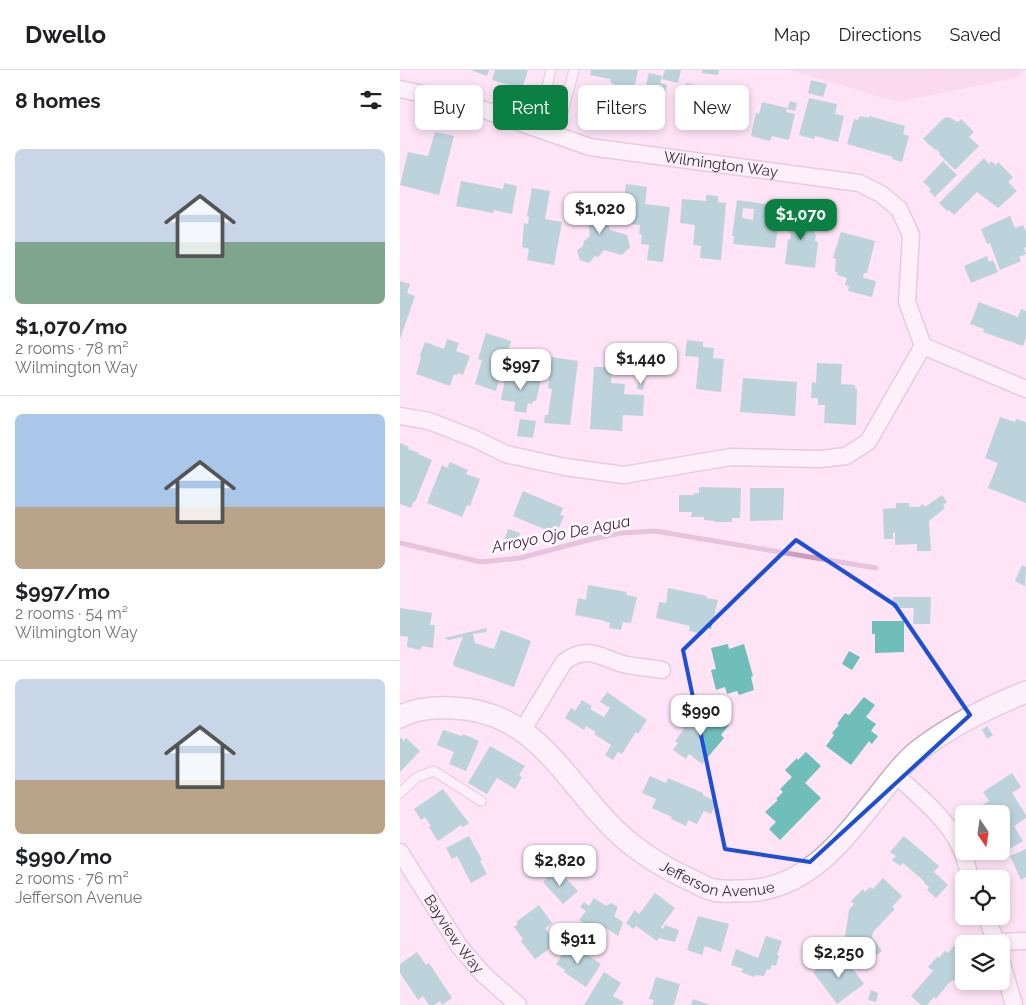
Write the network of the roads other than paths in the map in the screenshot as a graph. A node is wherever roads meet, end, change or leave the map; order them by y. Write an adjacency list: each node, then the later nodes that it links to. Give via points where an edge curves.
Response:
1 (550, 70): 3 (lane)
2 (574, 70): 7 (lane)
3 (547, 85)
4 (400, 89): 5 (street, Wilmington Way, via 461,102)
5 (493, 114)
6 (537, 130): 7 (street, Wilmington Way)
7 (557, 135): 8 (street, Wilmington Way, via 590,147 859,183 881,194 899,209 911,235 907,302)
8 (924, 346): 9 (street); 10 (street, via 868,442 846,456 822,459 731,457 624,475 506,454 429,421)
9 (1026, 389)
10 (400, 416)
11 (662, 670): 14 (street, via 626,665 600,654 582,653 571,657 564,662)
12 (1026, 692): 15 (street, Jefferson Avenue, via 954,727 917,752)
13 (400, 717): 14 (street, Jefferson Avenue, via 423,709 466,708 498,716)
14 (522, 731): 15 (street, Jefferson Avenue, via 546,750 613,828 640,851 668,870 714,891 758,891 790,881 826,856 847,835)
15 (895, 774): 19 (street, via 950,829)
16 (400, 793): 17 (lane, via 417,777 434,770)
17 (481, 800)
18 (400, 852): 23 (street, Bayview Way, via 459,946 483,974)
19 (968, 870)
20 (1026, 941): 21 (street)
21 (1010, 942)
22 (1010, 990): 24 (street)
23 (518, 1005)
24 (1014, 1005)

